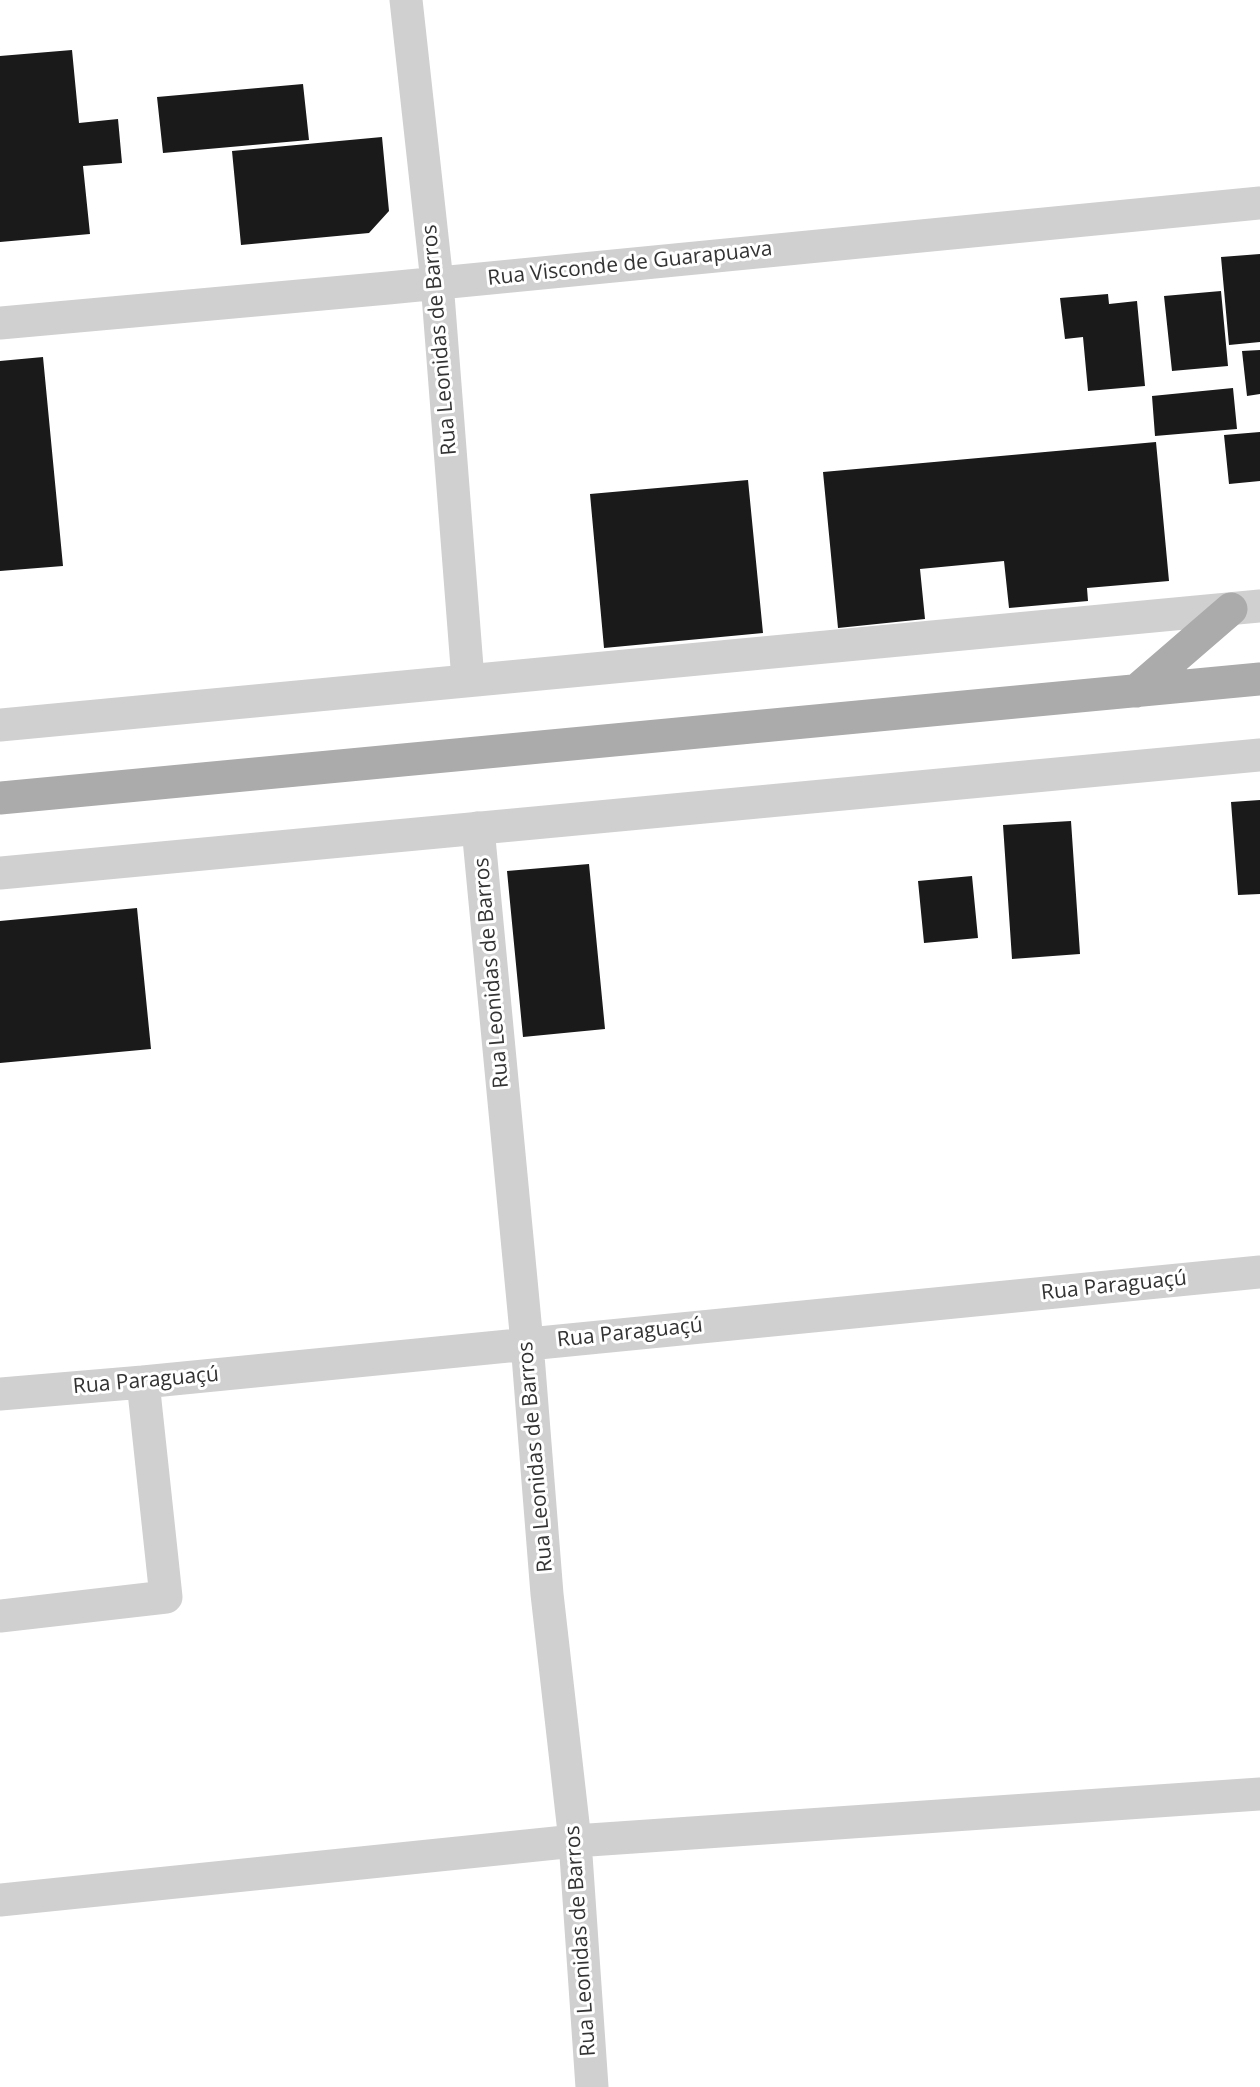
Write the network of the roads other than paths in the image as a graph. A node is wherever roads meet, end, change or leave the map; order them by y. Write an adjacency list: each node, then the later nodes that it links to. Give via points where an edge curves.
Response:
1 (406, 0): 3 (street, Rua Leonidas de Barros)
2 (1260, 203): 3 (street, Rua Visconde de Guarapuava)
3 (437, 282): 4 (street, Rua Visconde de Guarapuava); 7 (street, Rua Leonidas de Barros)
4 (0, 323)
5 (1246, 607): 7 (street); 8 (main road)
6 (1260, 679): 8 (main road)
7 (468, 680): 9 (street)
8 (1136, 691): 11 (main road)
9 (0, 725)
10 (1260, 755): 12 (street)
11 (0, 798)
12 (478, 828): 13 (street); 15 (street, Rua Leonidas de Barros)
13 (0, 873)
14 (1260, 1272): 15 (street, Rua Paraguaçú)
15 (527, 1343): 16 (street, Rua Paraguaçú); 20 (street, Rua Leonidas de Barros, via 547,1594)
16 (143, 1382): 17 (street, Rua Paraguaçú); 18 (street, via 166,1597)
17 (0, 1394)
18 (0, 1616)
19 (1260, 1794): 20 (street)
20 (575, 1840): 21 (street); 22 (street, Rua Leonidas de Barros)
21 (0, 1900)
22 (592, 2087)

